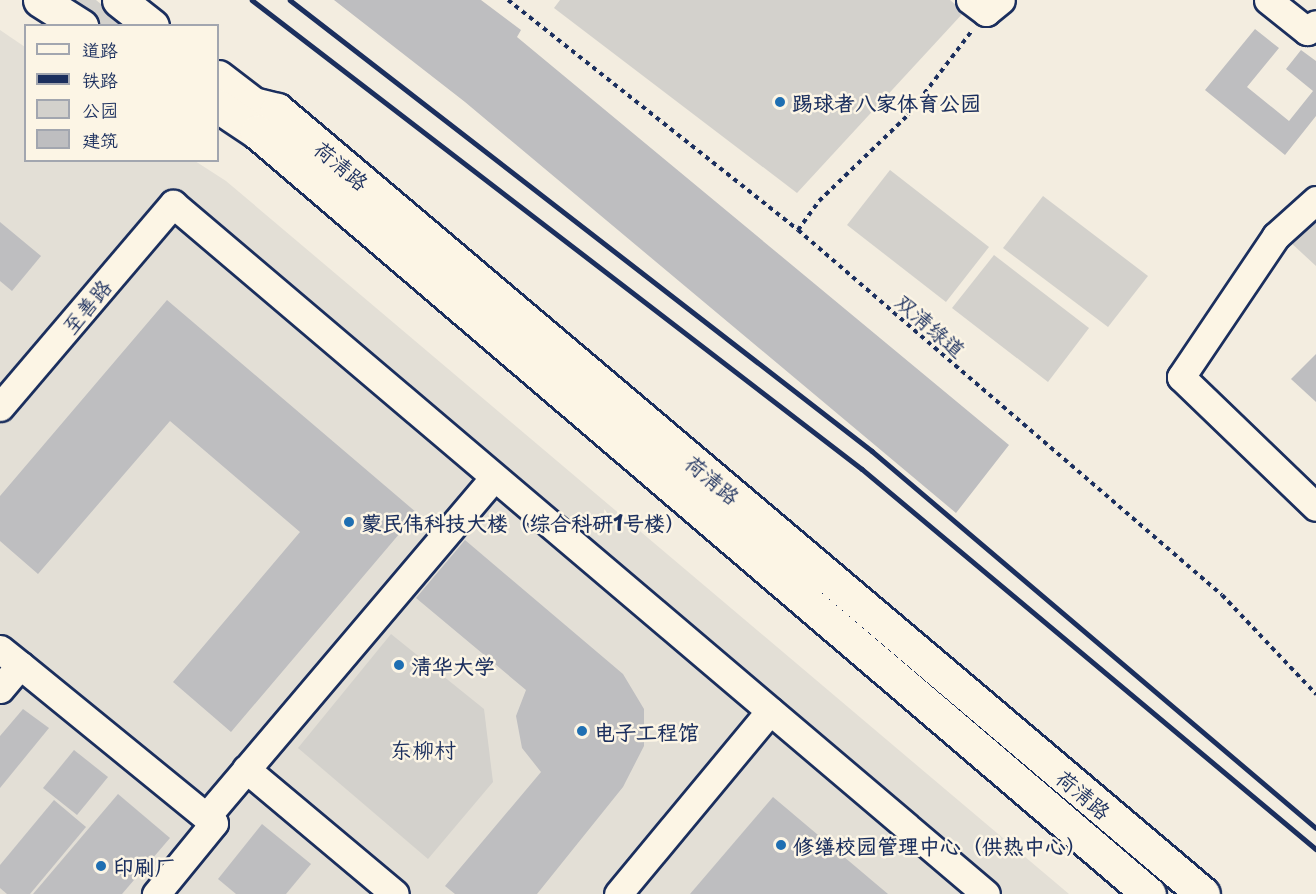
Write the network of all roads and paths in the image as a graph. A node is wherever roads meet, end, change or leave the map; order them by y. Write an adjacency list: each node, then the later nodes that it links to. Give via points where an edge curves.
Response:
1 (40, 0): 6 (main road)
2 (119, 0): 7 (main road)
3 (508, 0): 12 (path, 双清绿道)
4 (1268, 0): 8 (street, via 1307,32)
5 (986, 4): 12 (path, via 908,115 819,201)
6 (78, 24)
7 (150, 24)
8 (1316, 24)
9 (219, 78): 27 (main road, 荷清路, via 253,104 277,110)
10 (219, 107): 26 (main road, 荷清路, via 249,126)
11 (1316, 200): 15 (street, via 1276,236 1181,377)
12 (798, 230): 18 (path, 双清绿道, via 1222,596)
13 (0, 407): 14 (street, 至善路, via 173,204)
14 (494, 478): 19 (street); 20 (street)
15 (1316, 507)
16 (10, 657): 17 (street); 21 (street)
17 (0, 689)
18 (1316, 694)
19 (770, 711): 24 (street); 25 (street)
20 (246, 769): 21 (street); 23 (street)
21 (206, 817): 22 (street, via 214,823)
22 (156, 894)
23 (395, 894)
24 (618, 894)
25 (986, 894)
26 (1149, 894)
27 (1203, 894)

